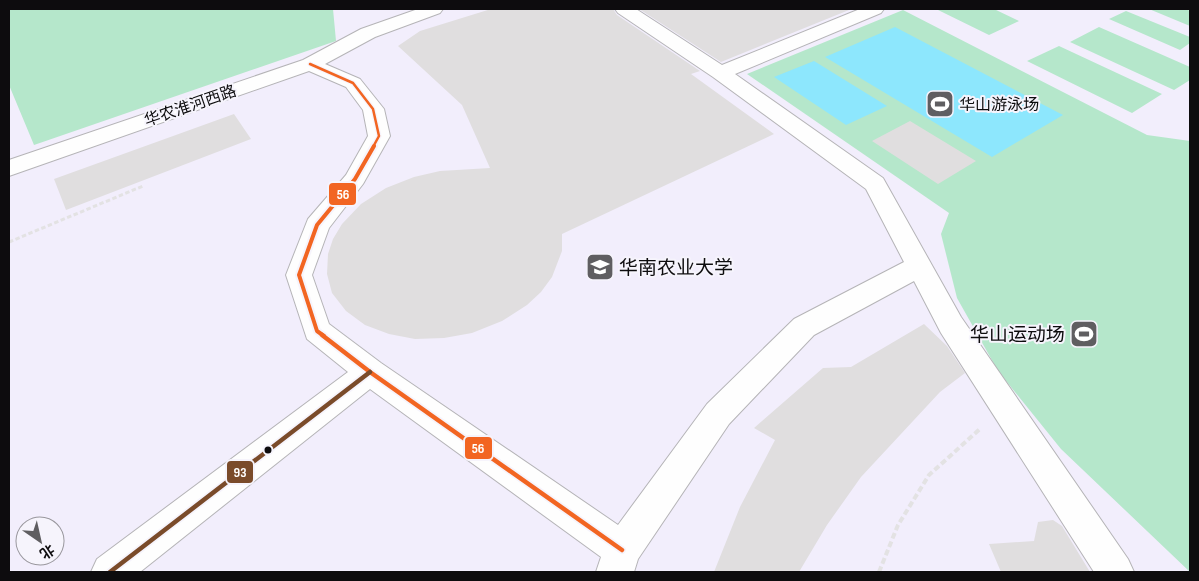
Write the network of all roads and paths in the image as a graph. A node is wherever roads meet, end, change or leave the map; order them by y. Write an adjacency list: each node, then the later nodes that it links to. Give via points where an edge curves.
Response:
1 (434, 9): 4 (street, 华农淮河西路)
2 (624, 9): 7 (street)
3 (875, 9): 7 (street)
4 (368, 33): 5 (street, 华农淮河西路); 6 (street)
5 (310, 64): 6 (street); 8 (street, 华农淮河西路)
6 (357, 69): 12 (street, via 373,109 379,136 355,179 318,225 299,275 317,331)
7 (720, 73): 11 (street, via 875,184)
8 (9, 168)
9 (143, 186): 10 (path)
10 (9, 242)
11 (920, 265): 13 (street, via 951,325); 14 (street, via 804,327 718,414)
12 (370, 372): 14 (street); 15 (street)
13 (1006, 406): 16 (path, via 929,475 898,525); 17 (street)
14 (618, 561)
15 (110, 572)
16 (879, 572)
17 (1115, 572)

